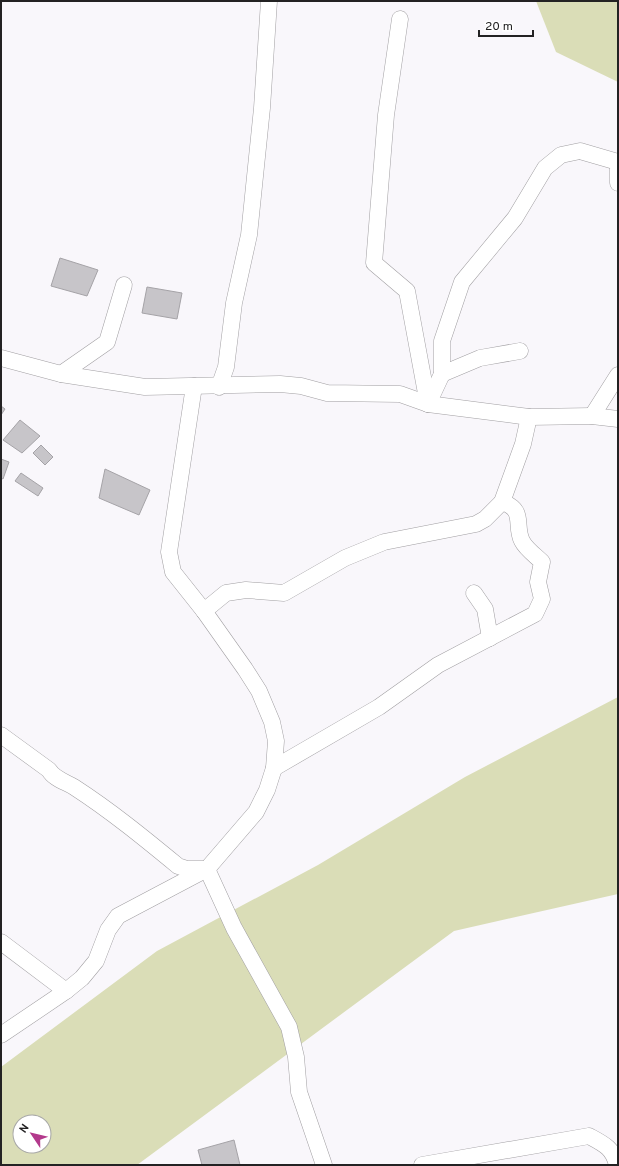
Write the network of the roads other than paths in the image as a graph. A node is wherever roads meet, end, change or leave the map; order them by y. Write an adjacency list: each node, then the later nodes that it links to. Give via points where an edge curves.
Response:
1 (269, 1): 11 (street, via 262,108 249,235 234,303 226,367)
2 (400, 19): 12 (street, via 386,115 374,263 407,291)
3 (618, 183): 8 (street, via 618,162 580,151 561,155 545,168 515,218 462,282 442,341)
4 (124, 285): 7 (street, via 107,342)
5 (520, 351): 8 (street, via 480,358)
6 (1, 358): 7 (street)
7 (61, 374): 10 (street, via 145,387)
8 (442, 374): 12 (street)
9 (618, 375): 13 (street)
10 (194, 386): 11 (street); 18 (street, via 169,552 173,572)
11 (219, 387): 12 (street, via 280,384 327,393 400,394)
12 (428, 404): 14 (street)
13 (592, 416): 14 (street); 15 (street)
14 (529, 417): 16 (street, via 523,444)
15 (618, 419)
16 (502, 502): 18 (street, via 476,524 384,542 345,558 284,593 246,590 226,593); 19 (street, via 511,505 517,512 522,541 542,562 538,582 542,599 535,614)
17 (474, 593): 19 (street, via 485,609)
18 (204, 611): 21 (street, via 259,691 272,722 276,741)
19 (490, 638): 21 (street, via 438,665 379,707)
20 (1, 735): 22 (street, via 49,770 51,775 124,821 178,866 187,870)
21 (274, 768): 22 (street, via 256,812)
22 (207, 869): 24 (street, via 118,916 108,930 96,961 82,978); 26 (street, via 234,928 289,1027 296,1056 299,1092)
23 (1, 942): 24 (street)
24 (66, 991): 25 (street)
25 (1, 1035)
26 (324, 1165)
27 (422, 1165): 28 (street, via 589,1136 614,1154)
28 (617, 1165)

